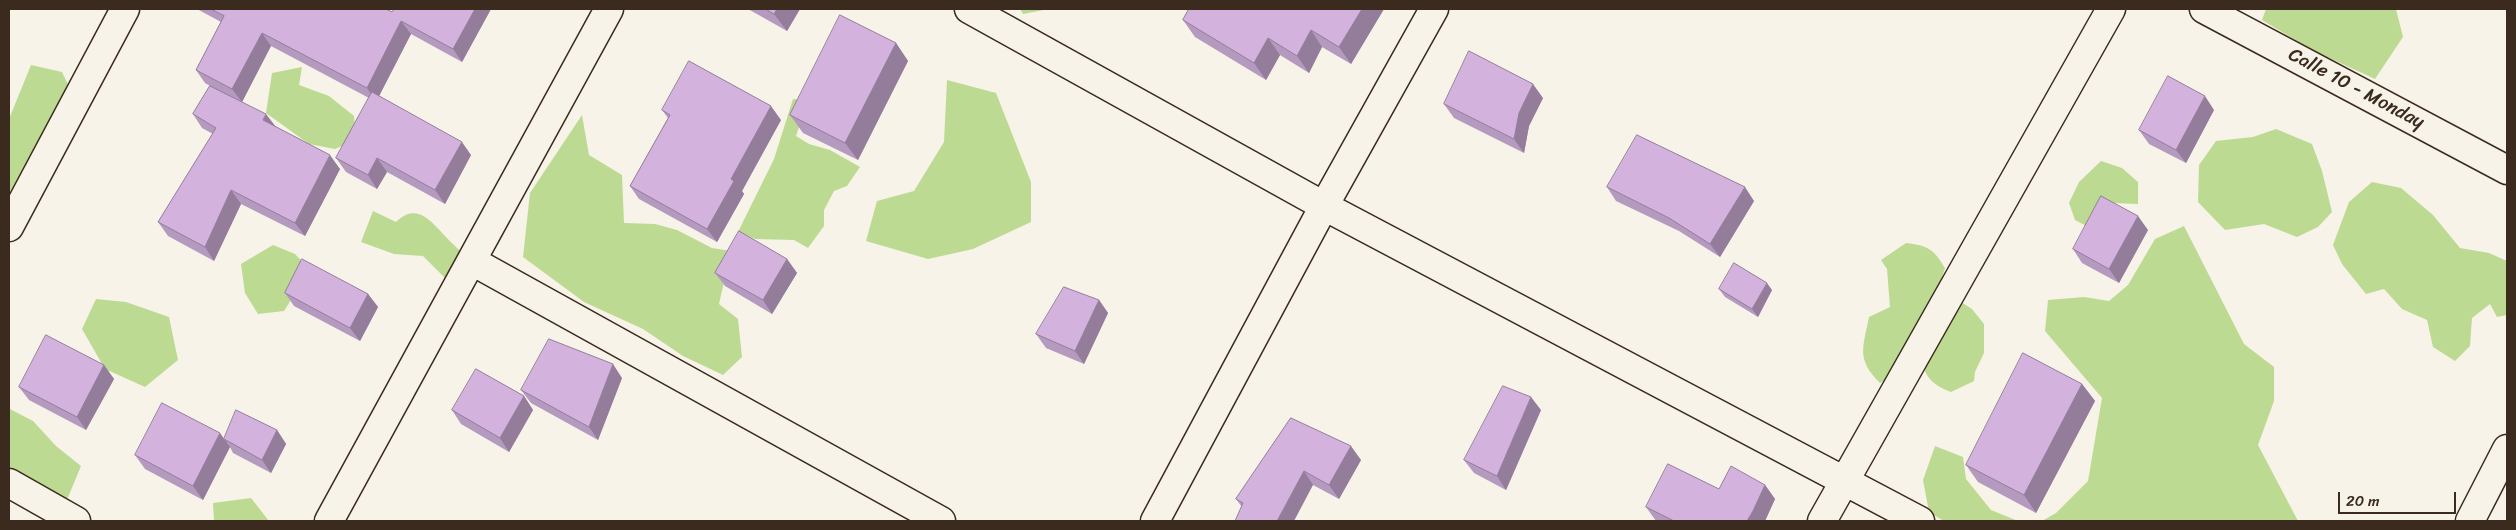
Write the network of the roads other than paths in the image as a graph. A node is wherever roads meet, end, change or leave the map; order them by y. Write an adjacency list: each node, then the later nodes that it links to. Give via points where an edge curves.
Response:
1 (125, 9): 9 (street)
2 (609, 9): 10 (street)
3 (969, 9): 8 (street)
4 (1434, 9): 8 (street)
5 (2111, 9): 12 (street)
6 (2204, 9): 7 (street, Calle 10 - Monday)
7 (2507, 170)
8 (1324, 206): 12 (street); 17 (street)
9 (9, 227)
10 (472, 261): 15 (street); 16 (street)
11 (2507, 449): 20 (street)
12 (1843, 482): 18 (street); 19 (street)
13 (9, 483): 14 (street)
14 (76, 521)
15 (329, 521)
16 (941, 521)
17 (1155, 521)
18 (1822, 521)
19 (1920, 521)
20 (2470, 521)

